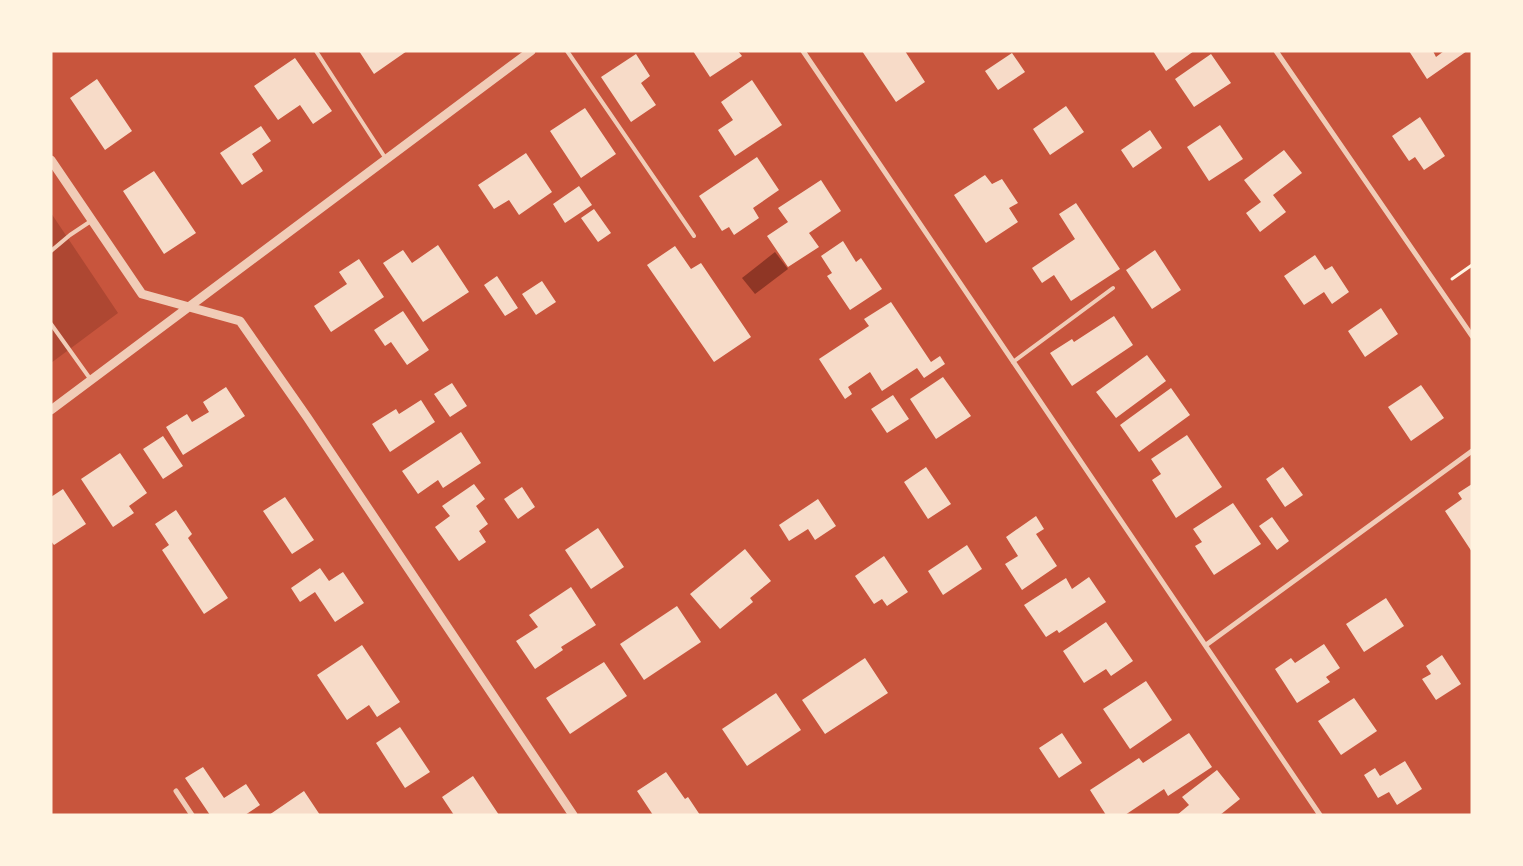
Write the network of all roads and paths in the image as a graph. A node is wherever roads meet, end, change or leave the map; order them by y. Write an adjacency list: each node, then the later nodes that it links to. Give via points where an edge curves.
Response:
1 (316, 51): 6 (lane)
2 (530, 51): 6 (street)
3 (567, 51): 9 (lane)
4 (803, 51): 17 (street)
5 (1276, 51): 13 (street)
6 (386, 159): 14 (street)
7 (51, 160): 8 (street)
8 (92, 220): 10 (lane); 14 (street, via 142,294)
9 (694, 236)
10 (51, 251)
11 (1472, 265): 13 (path)
12 (1113, 288): 17 (lane)
13 (1439, 288): 16 (street)
14 (190, 307): 18 (street); 24 (street, via 240,321)
15 (51, 324): 18 (lane)
16 (1472, 336)
17 (1013, 362): 21 (street)
18 (91, 380): 19 (street)
19 (51, 410)
20 (1472, 452): 21 (street)
21 (1206, 645): 25 (street)
22 (176, 791): 23 (street)
23 (192, 815)
24 (573, 815)
25 (1320, 815)

